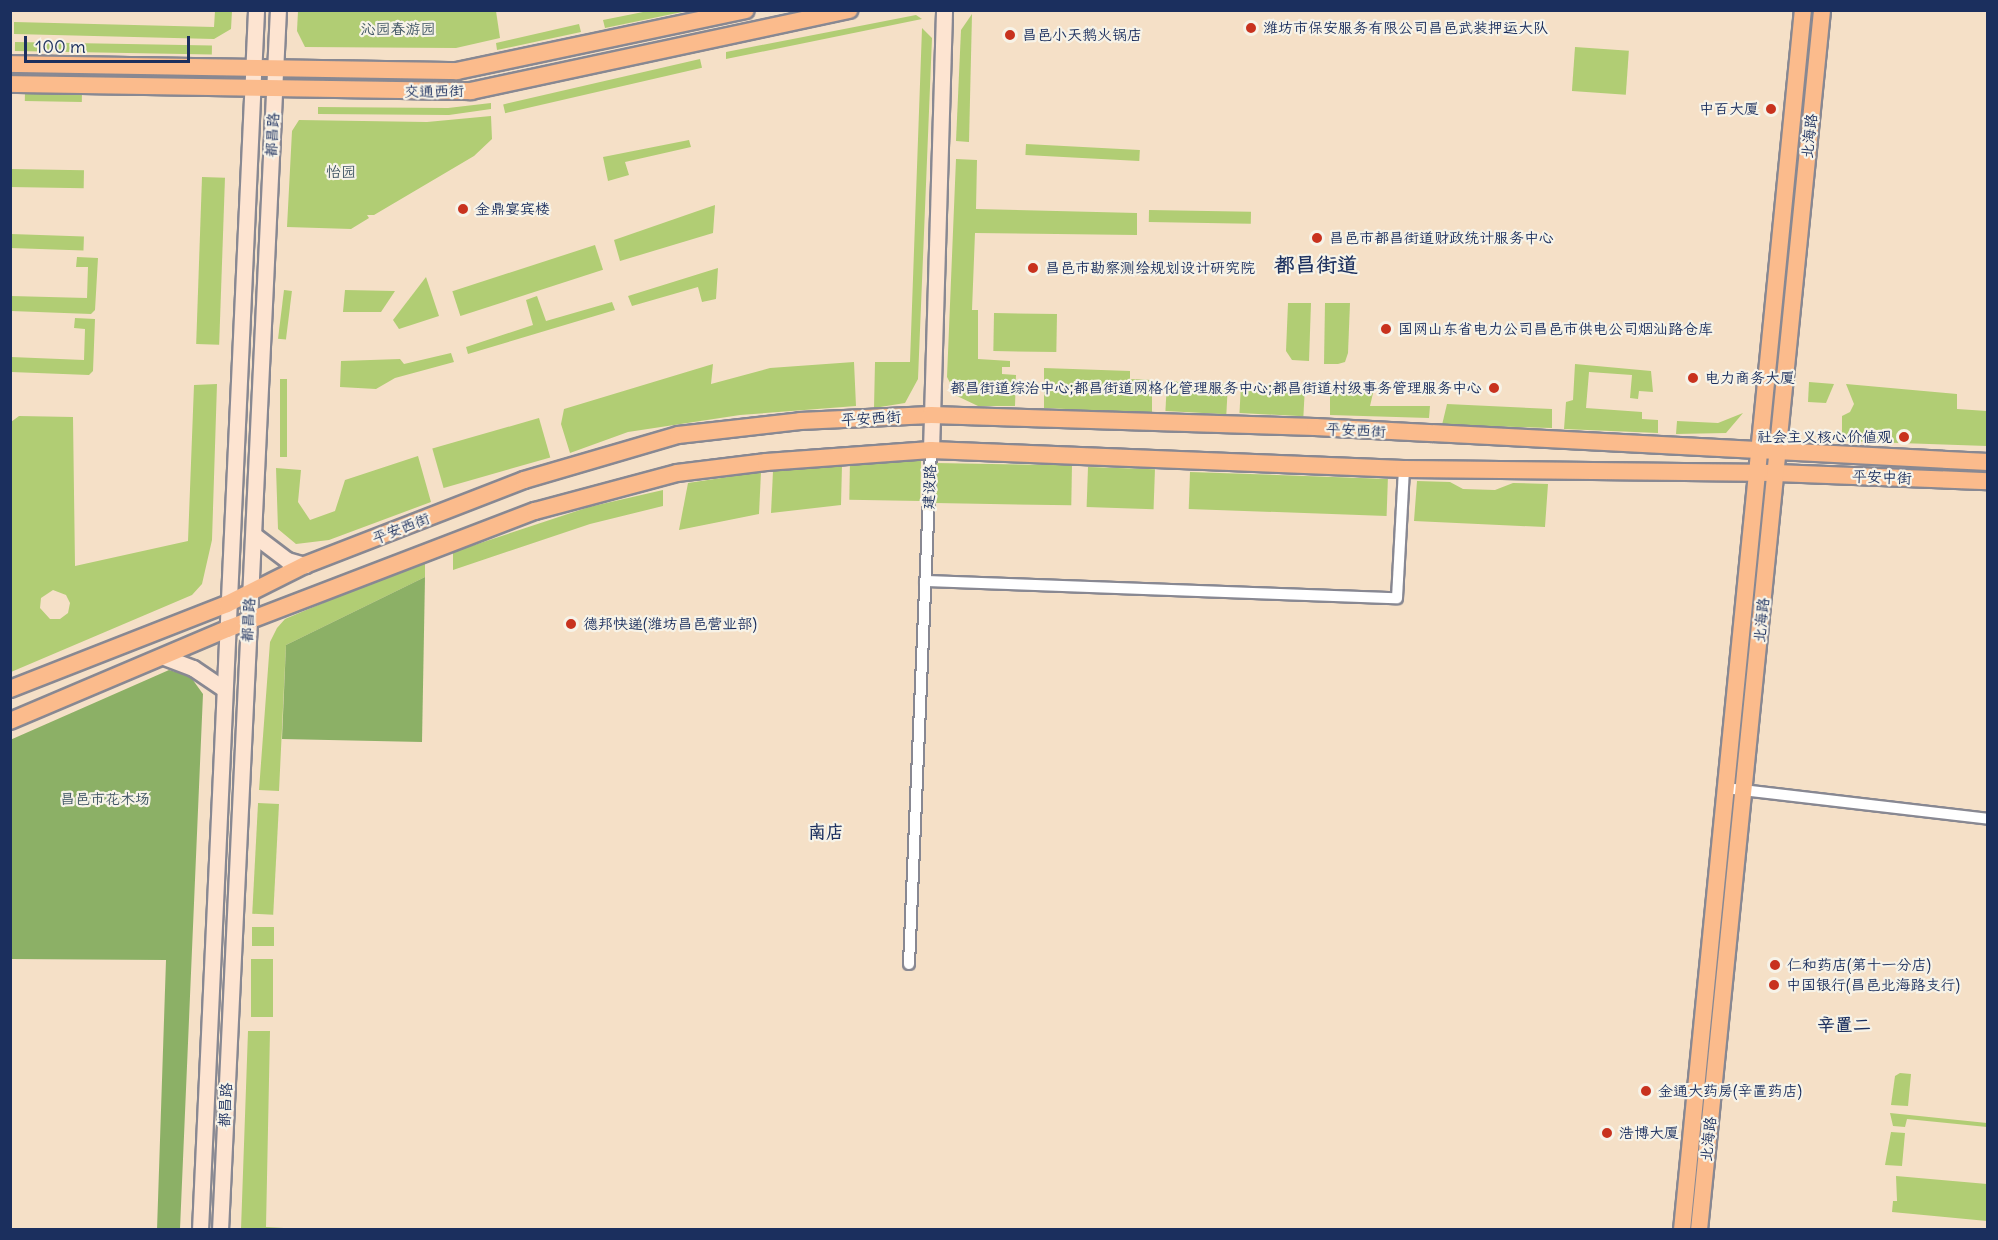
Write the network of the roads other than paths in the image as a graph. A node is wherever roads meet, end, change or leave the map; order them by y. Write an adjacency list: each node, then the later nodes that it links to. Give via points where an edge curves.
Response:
1 (256, 10): 9 (street, 都昌路)
2 (278, 10): 10 (street, 都昌路)
3 (746, 10): 10 (main road, 交通西街, via 467,70)
4 (849, 10): 13 (main road, 交通西街, via 471,91)
5 (944, 10): 14 (street, 建设路)
6 (1803, 10): 15 (main road, 北海路)
7 (1822, 10): 17 (main road, 北海路)
8 (10, 64): 9 (main road, 交通西街)
9 (254, 69): 10 (main road, 交通西街); 12 (street, 都昌路)
10 (275, 69): 13 (street, 都昌路)
11 (10, 84): 12 (main road, 交通西街)
12 (252, 89): 13 (main road, 交通西街); 27 (street, 都昌路)
13 (274, 89): 23 (street, 都昌路)
14 (931, 415): 15 (main road, 平安西街); 16 (street, 建设路); 24 (main road, 平安西街, via 801,421 678,435 524,480)
15 (1760, 448): 17 (main road, 平安西街); 20 (main road, 北海路)
16 (931, 450): 19 (main road); 25 (street, 建设路); 28 (main road, via 677,473 535,511)
17 (1778, 454): 18 (main road, 平安中街); 21 (main road, 北海路)
18 (1988, 462)
19 (1404, 469): 20 (main road); 25 (street, via 1396,598)
20 (1757, 473): 21 (main road); 34 (main road, 北海路)
21 (1776, 473): 22 (main road, 平安中街); 35 (main road, 北海路)
22 (1988, 481)
23 (254, 536): 24 (street, via 287,560); 26 (street, 都昌路)
24 (305, 565): 26 (main road, 平安西街)
25 (925, 581): 37 (street, 建设路)
26 (249, 594): 27 (main road, 平安西街); 28 (street, 都昌路)
27 (227, 604): 29 (street, 都昌路); 31 (main road, 平安西街)
28 (247, 622): 29 (main road); 39 (street, 都昌路)
29 (227, 629): 30 (main road); 32 (street, 都昌路)
30 (164, 657): 32 (street, via 193,668); 33 (main road)
31 (10, 689)
32 (224, 689): 38 (street, 都昌路)
33 (10, 720)
34 (1726, 788): 35 (street); 40 (main road, 北海路)
35 (1744, 791): 36 (street); 41 (main road, 北海路)
36 (1988, 819)
37 (909, 964)
38 (200, 1230)
39 (220, 1230)
40 (1682, 1230)
41 (1699, 1230)

